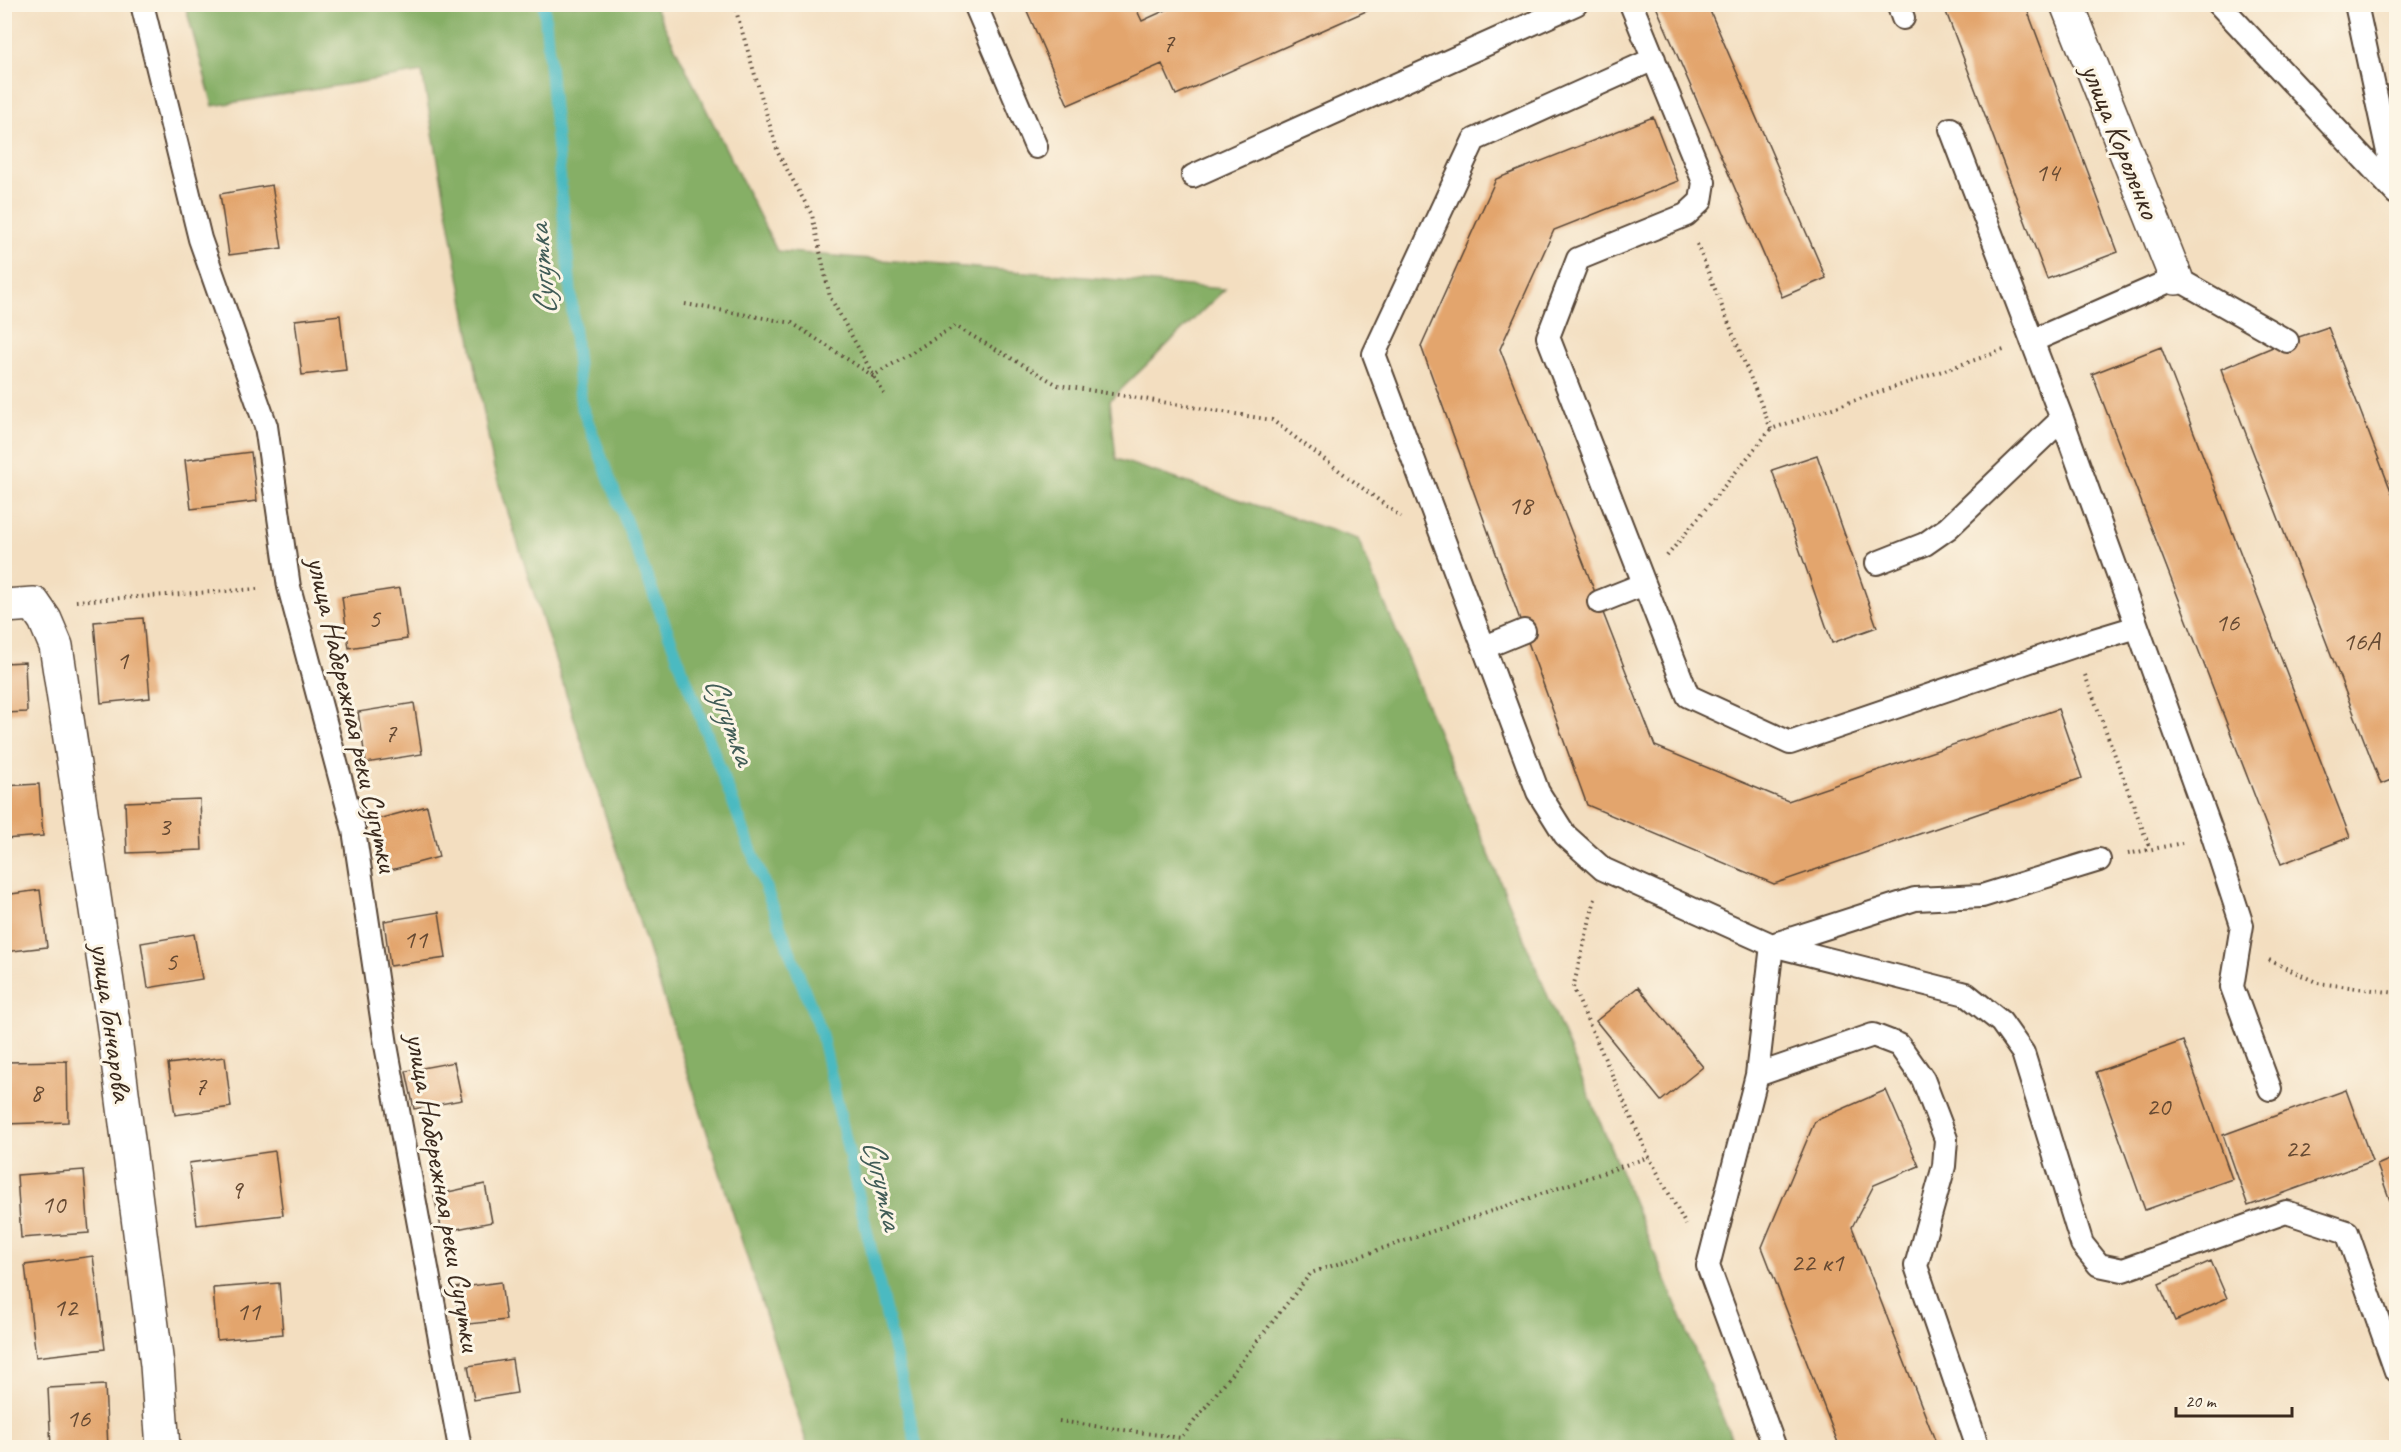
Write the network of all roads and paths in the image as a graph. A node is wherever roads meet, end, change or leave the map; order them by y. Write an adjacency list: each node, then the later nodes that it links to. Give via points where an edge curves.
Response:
1 (142, 4): 27 (lane, улица Набережная реки Сугутки, via 200,239 266,426)
2 (734, 4): 20 (path, via 778,153 813,215 830,297)
3 (975, 4): 12 (lane)
4 (1576, 4): 9 (lane)
5 (1631, 4): 10 (lane)
6 (2067, 4): 16 (street, улица Короленко)
7 (2219, 4): 14 (lane)
8 (2356, 4): 14 (lane)
9 (1528, 14): 13 (lane)
10 (1654, 58): 15 (lane, via 1704,182 1701,201); 33 (lane, via 1474,140 1374,354)
11 (1951, 129): 18 (lane)
12 (1036, 147)
13 (1193, 176)
14 (2397, 191)
15 (1686, 215): 23 (path); 26 (lane, via 1578,259 1548,337)
16 (2176, 278): 18 (lane); 19 (lane)
17 (685, 304): 20 (path, via 792,323)
18 (2032, 341): 22 (lane); 23 (path)
19 (2287, 341)
20 (873, 376): 21 (path); 24 (path, via 955,326 1058,385 1272,420)
21 (884, 394)
22 (2062, 419): 25 (lane, via 1948,528 1925,544); 30 (lane)
23 (1772, 429): 26 (path)
24 (1403, 519)
25 (1877, 563)
26 (1644, 584): 28 (lane); 32 (lane, via 1688,696 1790,743)
27 (289, 587): 29 (path); 48 (lane, улица Набережная реки Сугутки, via 354,830 386,1045)
28 (1599, 602)
29 (19, 605): 47 (street, улица Гончарова, via 45,620 56,646 113,1022 158,1365)
30 (2137, 627): 32 (lane); 34 (lane)
31 (1524, 631): 33 (lane)
32 (2074, 646): 35 (path)
33 (1485, 647): 37 (lane, via 1538,792 1565,835)
34 (2213, 837): 35 (path); 39 (lane, via 2242,925)
35 (2150, 849): 36 (path)
36 (2099, 860): 38 (lane, via 1982,896 1915,899)
37 (1603, 869): 38 (lane); 43 (path, via 1573,988)
38 (1772, 945): 41 (lane); 45 (lane, via 1966,994 2001,1022 2023,1053 2082,1244 2099,1265 2123,1270 2286,1212 2347,1232)
39 (2238, 946): 40 (path, via 2318,983); 42 (lane, via 2232,987)
40 (2397, 993)
41 (1757, 1075): 44 (lane); 50 (lane, via 1873,1035 1899,1045 1923,1079 1946,1138 1944,1166 1916,1266)
42 (2270, 1089)
43 (1649, 1157): 44 (path); 46 (path, via 1311,1273 1180,1438)
44 (1708, 1266): 49 (lane)
45 (2397, 1371)
46 (1059, 1421)
47 (164, 1448)
48 (460, 1448)
49 (1775, 1448)
50 (1978, 1448)

